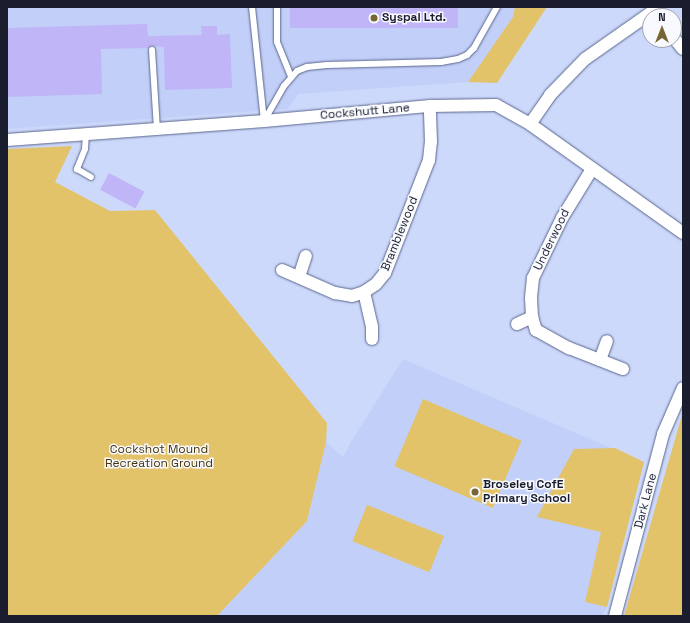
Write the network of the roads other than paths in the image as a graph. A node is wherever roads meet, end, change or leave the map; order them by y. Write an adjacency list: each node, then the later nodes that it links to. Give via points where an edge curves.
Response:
1 (252, 7): 8 (lane)
2 (277, 7): 6 (lane, via 277,42)
3 (496, 7): 6 (lane, via 474,48 458,59 441,62 307,67)
4 (642, 21): 9 (street, via 585,59 550,96)
5 (152, 50): 10 (lane)
6 (291, 77): 8 (lane)
7 (430, 106): 8 (street, Cockshutt Lane); 9 (street, Cockshutt Lane, via 496,105); 19 (street, Bramblewood, via 429,160 385,273 376,284)
8 (264, 121): 10 (street, Cockshutt Lane)
9 (530, 124): 13 (street, Cockshutt Lane)
10 (157, 129): 11 (street, Cockshutt Lane)
11 (86, 134): 12 (street, Cockshutt Lane); 14 (lane, via 85,149 77,169)
12 (7, 140)
13 (592, 169): 15 (street, Cockshutt Lane); 20 (street, Underwood, via 562,218 533,278)
14 (91, 177)
15 (683, 233)
16 (306, 256): 18 (street)
17 (282, 270): 18 (street)
18 (299, 277): 19 (street, via 335,293 352,296)
19 (364, 292): 22 (street, via 372,327)
20 (532, 317): 21 (street); 24 (street, Underwood, via 536,330 569,348)
21 (517, 324)
22 (372, 339)
23 (608, 341): 24 (street)
24 (600, 360): 25 (street, Underwood)
25 (623, 369)
26 (683, 388): 27 (street, Dark Lane, via 663,434)
27 (615, 616)

